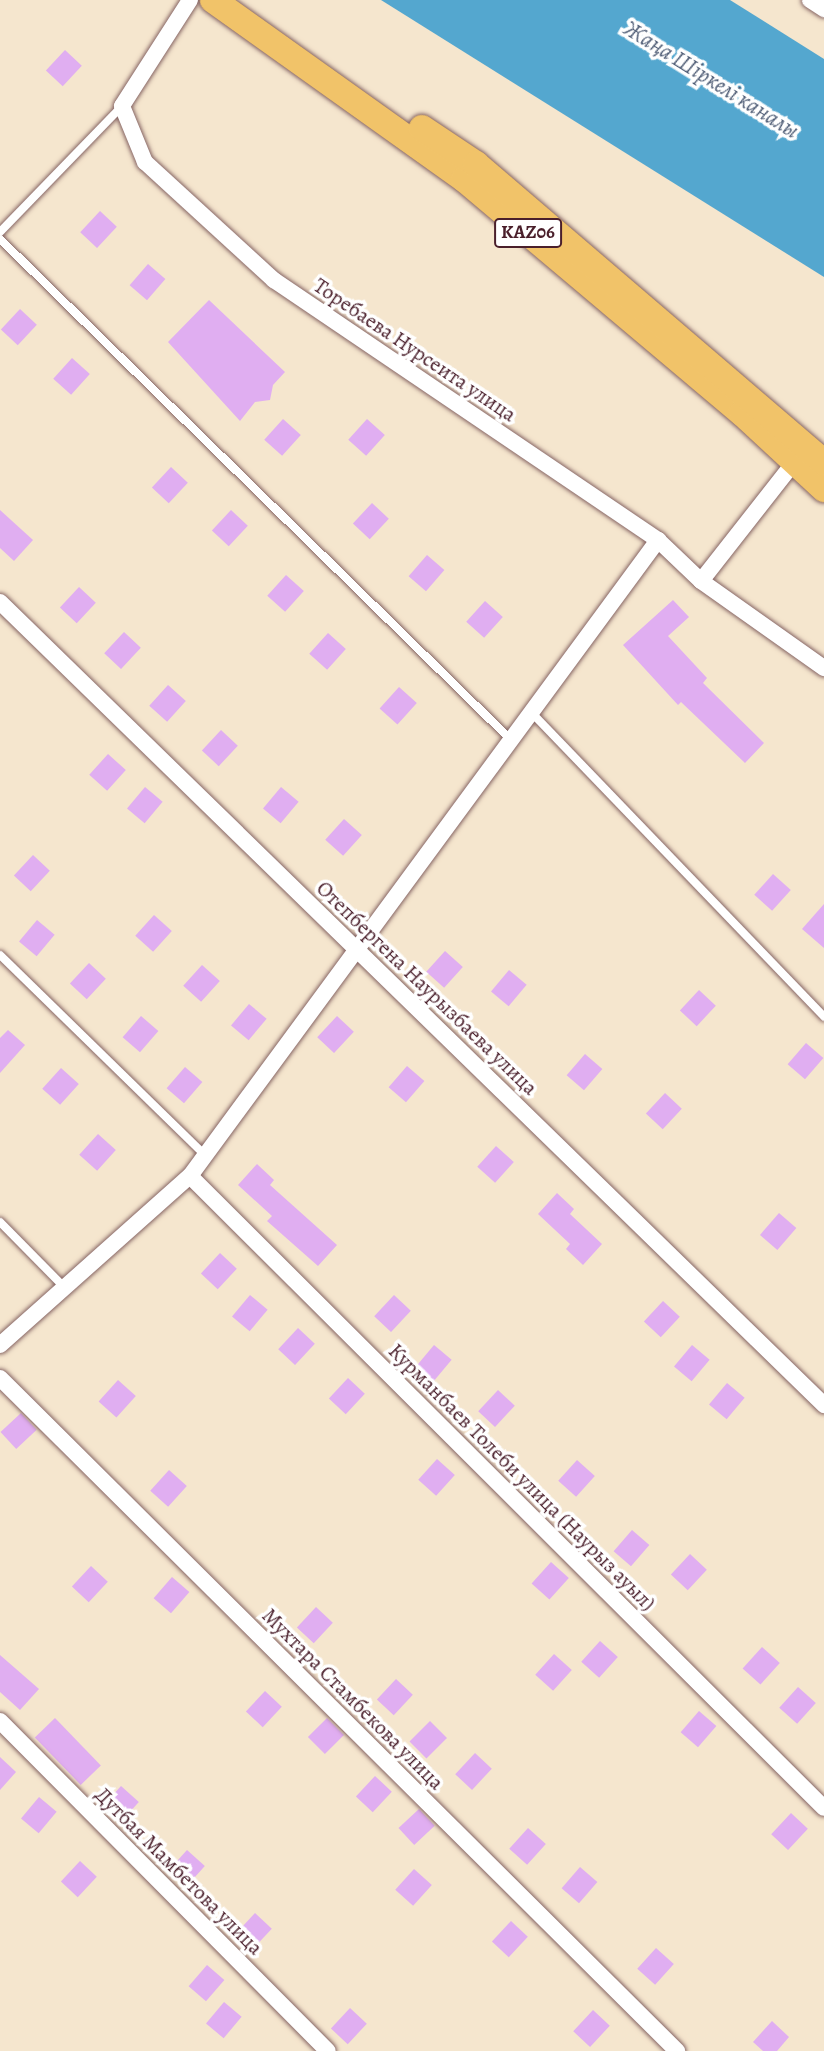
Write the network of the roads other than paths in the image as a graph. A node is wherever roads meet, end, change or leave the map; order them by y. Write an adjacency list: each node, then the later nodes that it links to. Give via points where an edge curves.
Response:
1 (190, 0): 5 (street)
2 (216, 0): 8 (highway, KАZ06, via 464,179)
3 (810, 0): 4 (street)
4 (824, 9)
5 (122, 106): 6 (lane); 10 (street, Торебаева Нурсеита улица, via 145,162 274,280)
6 (0, 232)
7 (0, 239): 15 (lane)
8 (809, 456): 9 (highway, KАZ06); 11 (street)
9 (824, 489)
10 (658, 540): 11 (street, Торебаева Нурсеита улица); 14 (street)
11 (701, 581): 13 (street, Торебаева Нурсеита улица)
12 (0, 602): 16 (street, Отепбергена Наурызбаева улица)
13 (824, 668)
14 (531, 712): 15 (street); 18 (lane)
15 (512, 741): 16 (street)
16 (355, 946): 19 (street); 25 (street, Отепбергена Наурызбаева улица)
17 (0, 955): 19 (lane)
18 (824, 1017)
19 (205, 1156): 20 (street)
20 (190, 1176): 22 (street); 27 (street, Курманбаев Толеби улица (Наурыз ауыл))
21 (0, 1222): 22 (lane)
22 (67, 1290): 23 (street)
23 (0, 1345)
24 (0, 1378): 29 (street, Мухтара Стамбекова улица)
25 (824, 1405)
26 (0, 1721): 28 (street, Дутбая Мамбетова улица)
27 (824, 1808)
28 (328, 2051)
29 (677, 2051)

